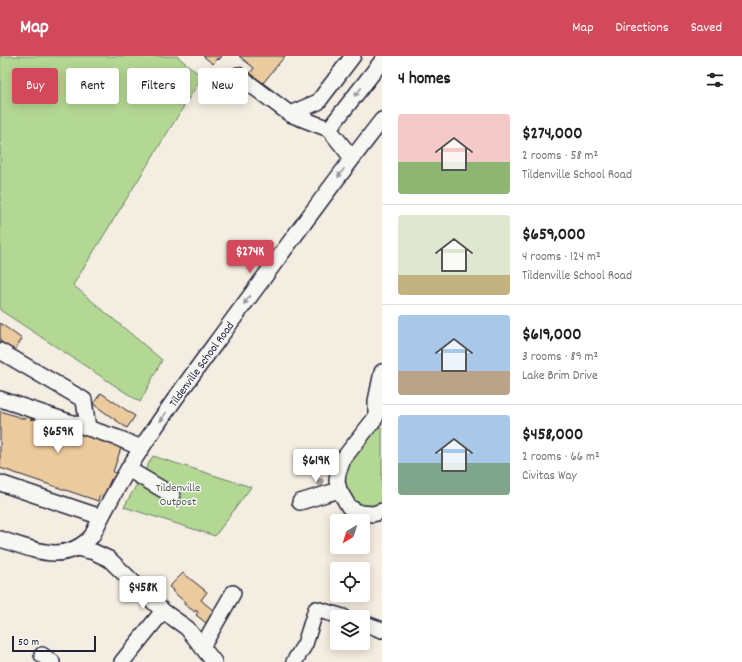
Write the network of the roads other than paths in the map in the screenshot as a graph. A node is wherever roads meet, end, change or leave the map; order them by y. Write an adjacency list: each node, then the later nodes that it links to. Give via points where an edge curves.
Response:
1 (353, 56): 4 (street)
2 (382, 61): 7 (street, one-way to 7)
3 (248, 82): 5 (street)
4 (318, 102): 5 (street); 7 (street)
5 (290, 114): 7 (street)
6 (382, 120): 8 (street, Tildenville School Road)
7 (329, 129): 8 (street)
8 (352, 158): 14 (street, Tildenville School Road, one-way to 14)
9 (0, 351): 13 (street, via 84,400)
10 (382, 372): 12 (street, via 376,401)
11 (0, 399): 13 (street)
12 (379, 419): 17 (street, via 343,459 338,473)
13 (88, 428): 14 (street)
14 (142, 447): 15 (street, Tildenville School Road)
15 (128, 468): 18 (street); 21 (street, Tildenville School Road)
16 (0, 483): 21 (street)
17 (339, 490): 19 (street); 20 (street, via 349,506 360,513 373,514)
18 (172, 495)
19 (300, 502)
20 (382, 511)
21 (101, 517): 23 (street, Tildenville School Road, via 92,536)
22 (0, 539): 23 (street, Tildenville School Road, via 47,554)
23 (77, 548): 25 (street, via 109,559)
24 (233, 593): 29 (street)
25 (163, 611): 29 (street, via 187,628); 30 (street)
26 (330, 613): 32 (street, via 316,609 305,644)
27 (370, 626): 28 (street)
28 (382, 630)
29 (202, 647): 31 (street)
30 (122, 662)
31 (214, 662)
32 (294, 662)

